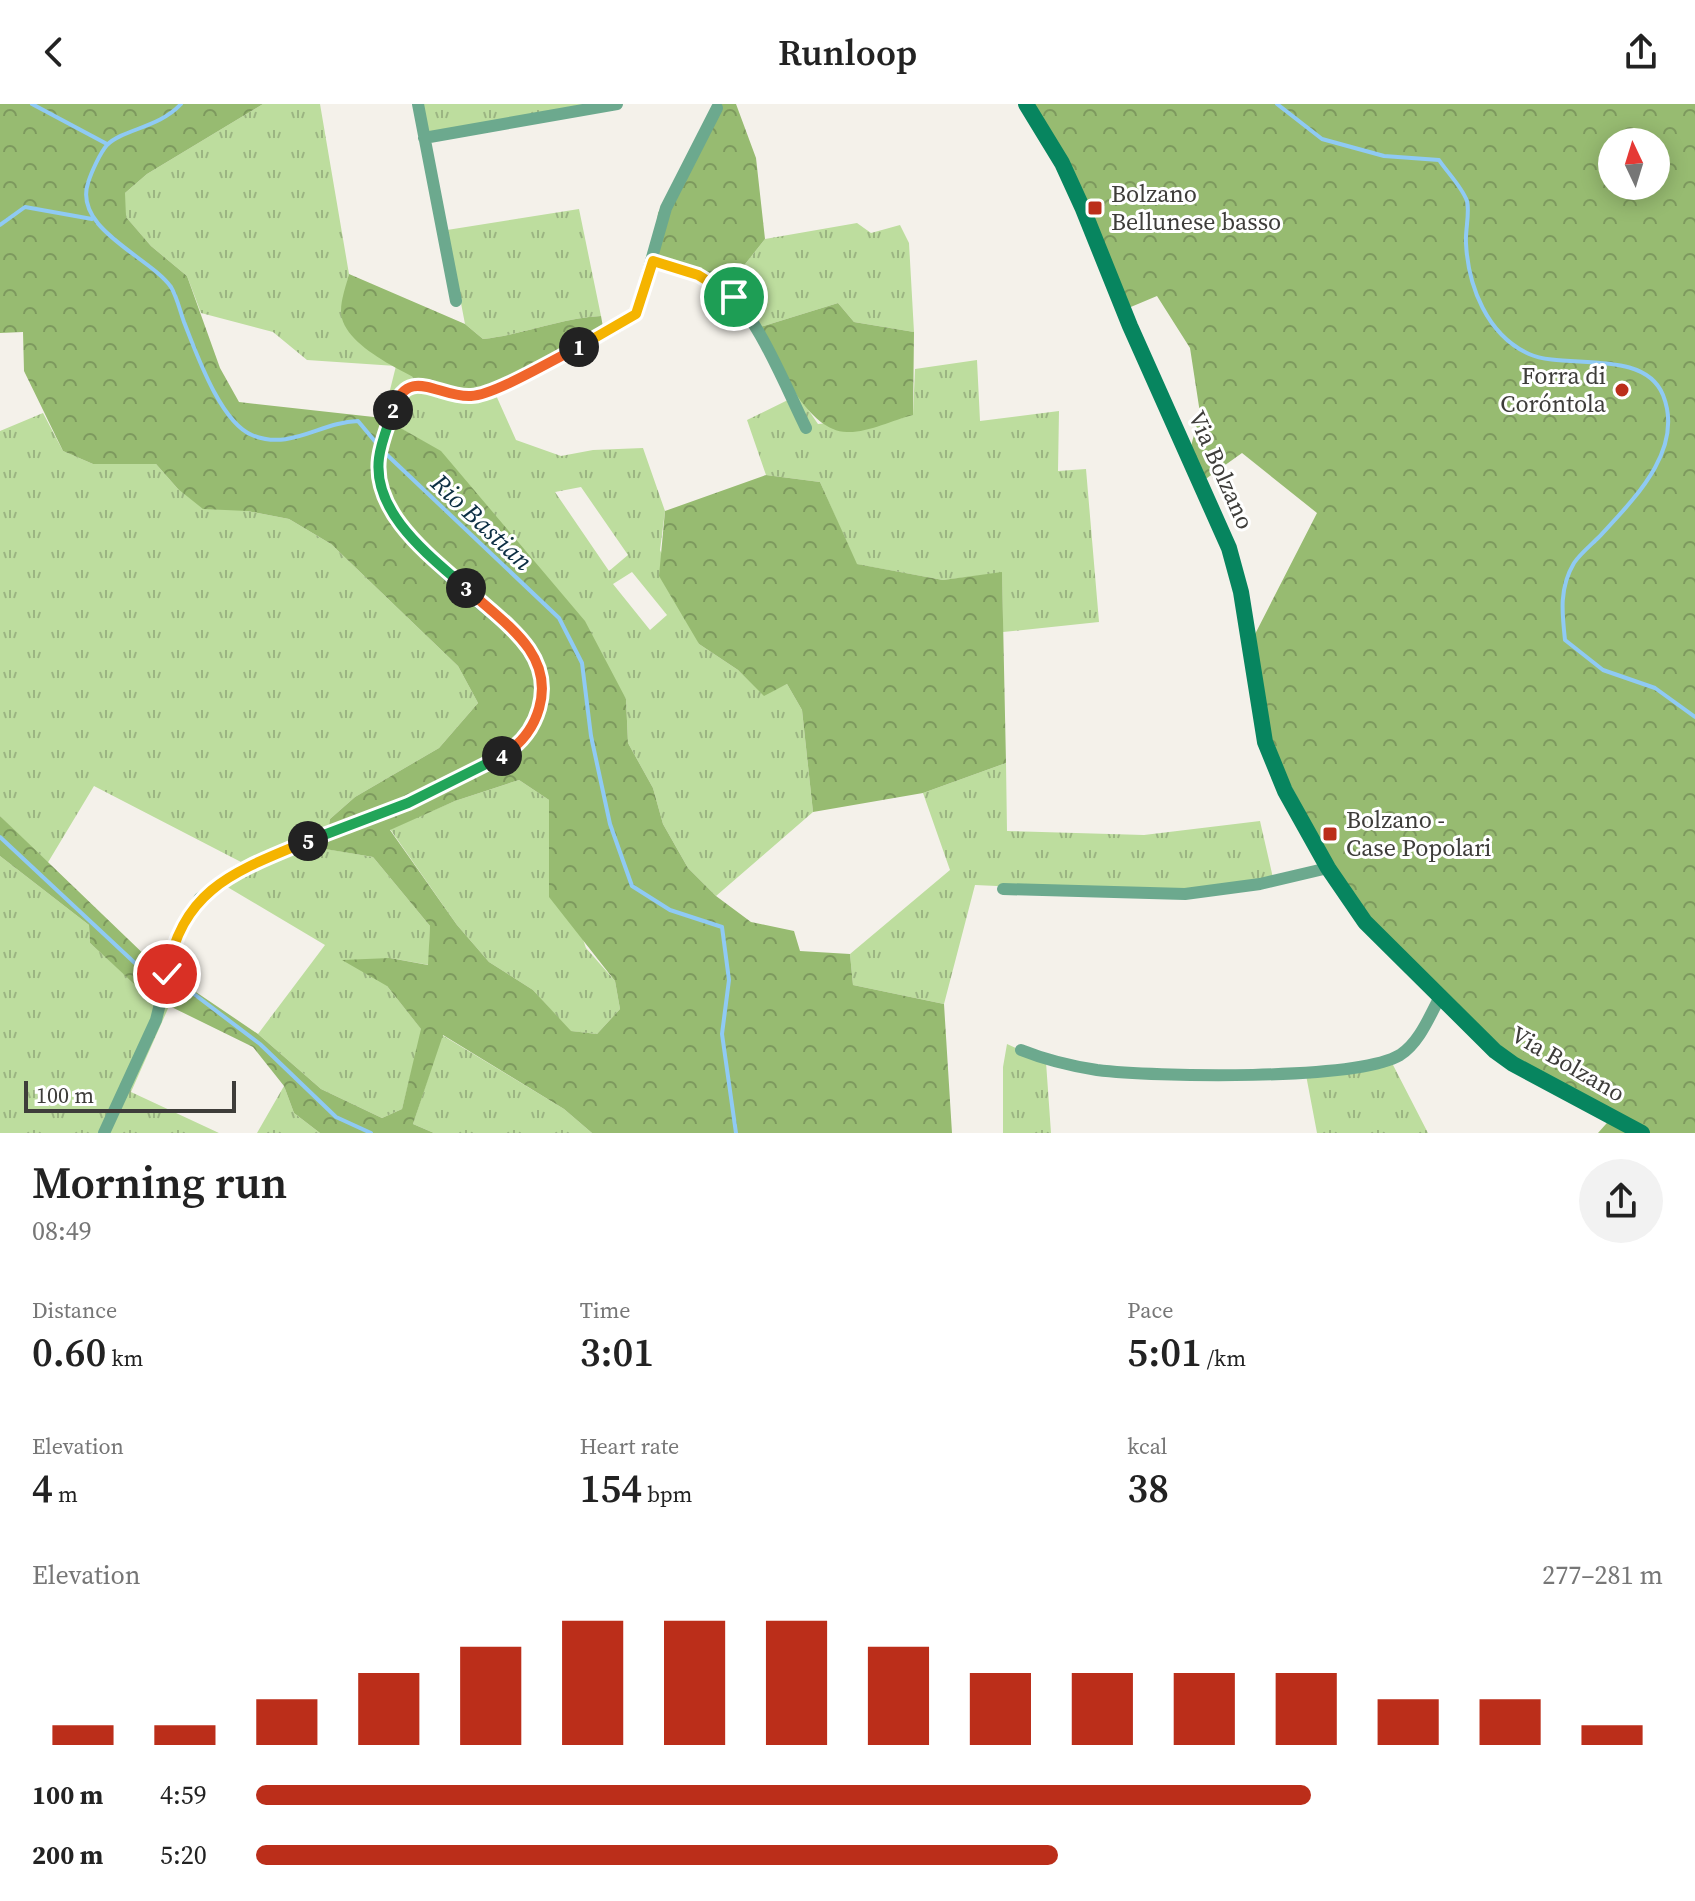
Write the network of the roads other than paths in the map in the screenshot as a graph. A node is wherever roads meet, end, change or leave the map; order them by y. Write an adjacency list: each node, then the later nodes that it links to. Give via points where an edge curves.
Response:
1 (418, 104): 5 (street)
2 (617, 104): 5 (street)
3 (1026, 104): 9 (street, Via Bolzano, via 1067,174 1221,526 1241,592 1270,758)
4 (719, 105): 6 (street, via 666,208)
5 (424, 138): 7 (street)
6 (653, 261): 8 (street, via 698,275 734,297); 13 (street, via 641,305 627,322 484,394 459,396 423,386 404,389 397,396 379,457 381,485 404,528 534,657 542,697 527,736 505,755 408,803 258,861 215,886 187,916 171,952 163,998 140,1062)
7 (456, 301)
8 (806, 428)
9 (1328, 868): 10 (street, via 1185,894); 11 (street, Via Bolzano, via 1377,937)
10 (1003, 889)
11 (1441, 995): 12 (street, via 1416,1039 1399,1055 1348,1068 1136,1073 1067,1065); 14 (street, Via Bolzano, via 1513,1064)
12 (1021, 1050)
13 (104, 1133)
14 (1642, 1133)

